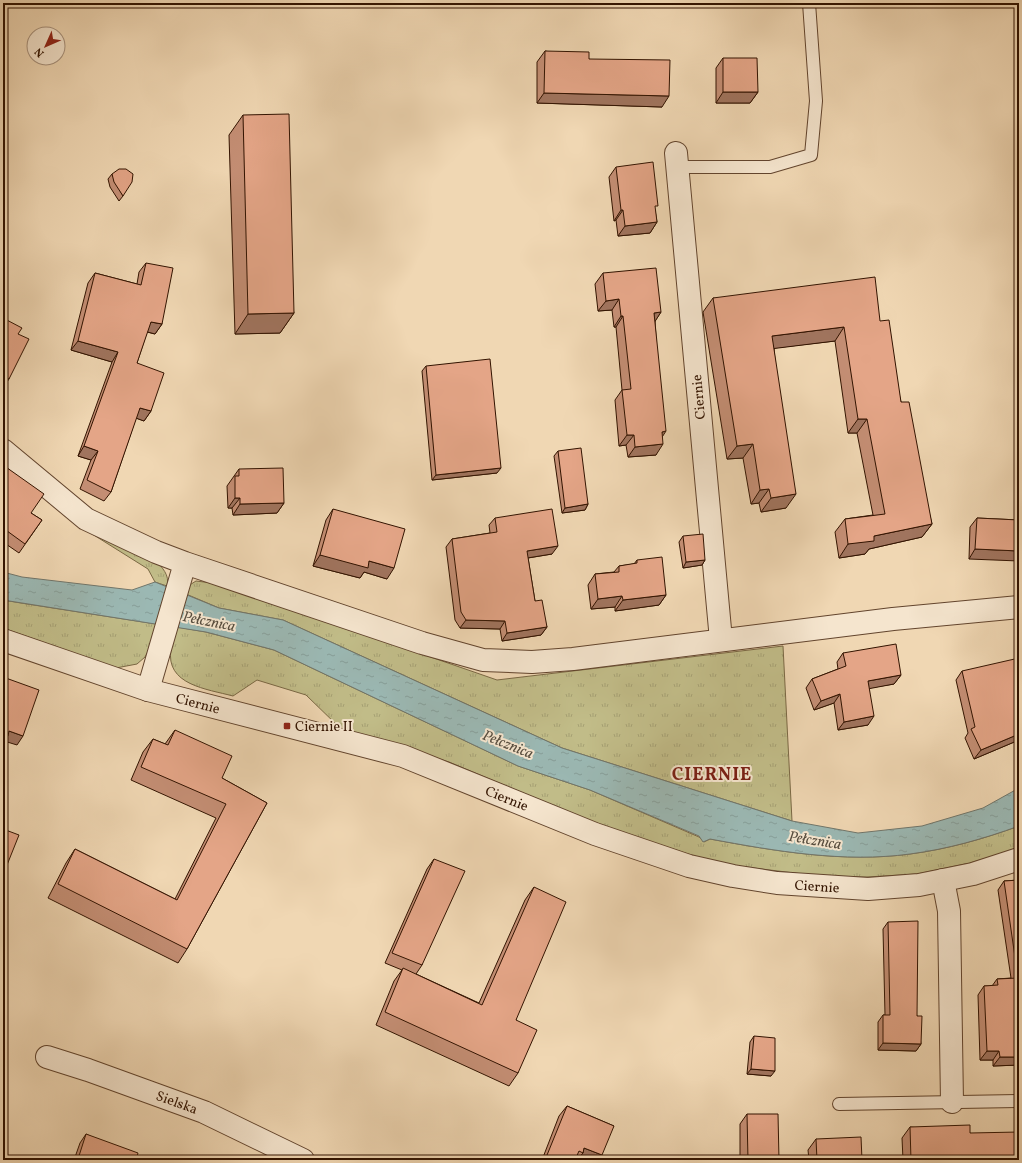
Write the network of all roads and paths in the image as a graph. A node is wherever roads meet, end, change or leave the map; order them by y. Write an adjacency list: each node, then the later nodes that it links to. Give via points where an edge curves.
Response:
1 (809, 3): 2 (lane, via 816,101 811,155 770,167)
2 (676, 160): 7 (street, Ciernie)
3 (3, 450): 4 (street, via 86,519)
4 (185, 563): 7 (street, via 422,643 483,660 546,661); 8 (street)
5 (1019, 607): 7 (street)
6 (3, 640): 8 (street, Ciernie)
7 (721, 640)
8 (148, 690): 10 (street, Ciernie, via 403,756 595,834 689,866 769,882 816,887 868,889 919,885)
9 (1019, 859): 10 (street, Ciernie, via 973,874)
10 (943, 880): 13 (street, via 949,911)
11 (47, 1057): 15 (street, Sielska, via 204,1112)
12 (1019, 1101): 13 (lane)
13 (952, 1102): 14 (lane)
14 (838, 1104)
15 (303, 1160)

